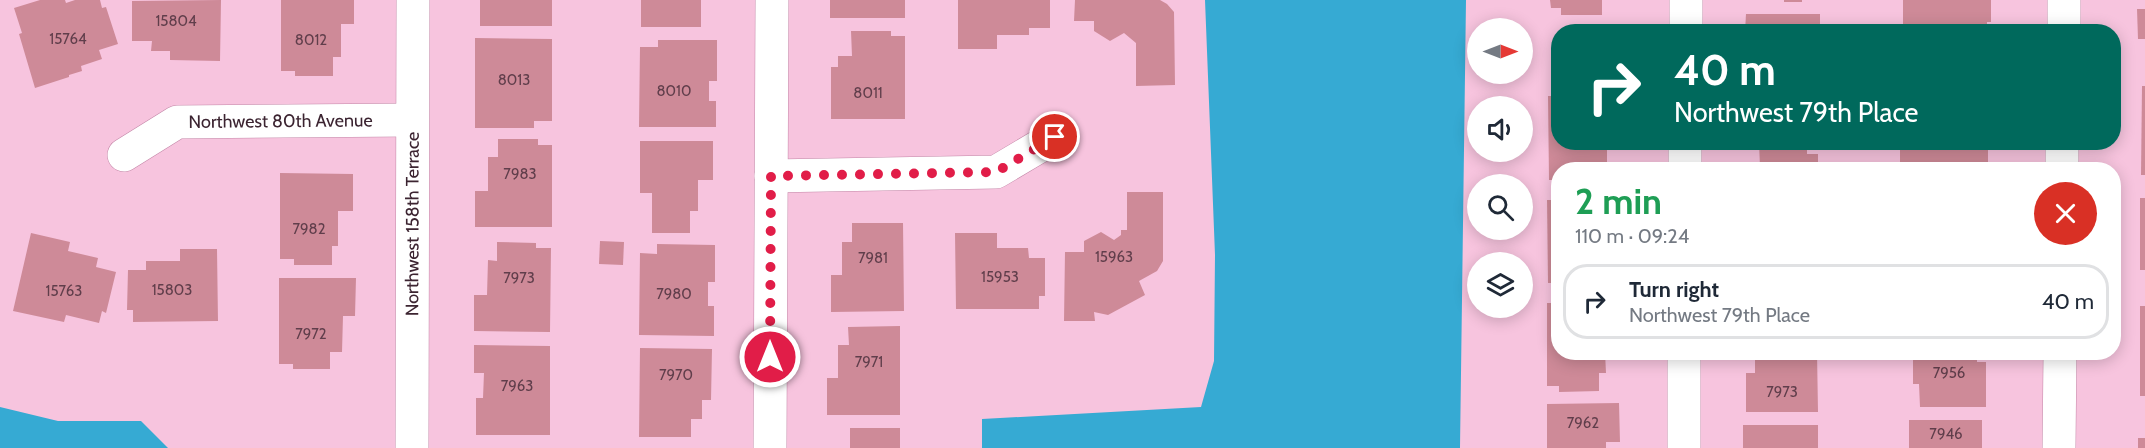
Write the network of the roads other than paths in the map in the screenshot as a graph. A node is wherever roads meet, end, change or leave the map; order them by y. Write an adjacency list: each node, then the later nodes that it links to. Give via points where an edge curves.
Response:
1 (413, 0): 7 (street, Northwest 158th Terrace)
2 (772, 0): 10 (street)
3 (1686, 0): 5 (street)
4 (2064, 0): 6 (street)
5 (1686, 24)
6 (2064, 24)
7 (411, 120): 9 (street, Northwest 80th Avenue, via 177,122); 13 (street, Northwest 158th Terrace)
8 (1055, 137): 10 (street, via 996,172)
9 (124, 155)
10 (771, 176): 14 (street)
11 (1684, 360): 15 (street)
12 (2060, 360): 16 (street)
13 (412, 448)
14 (770, 448)
15 (1684, 448)
16 (2059, 448)

